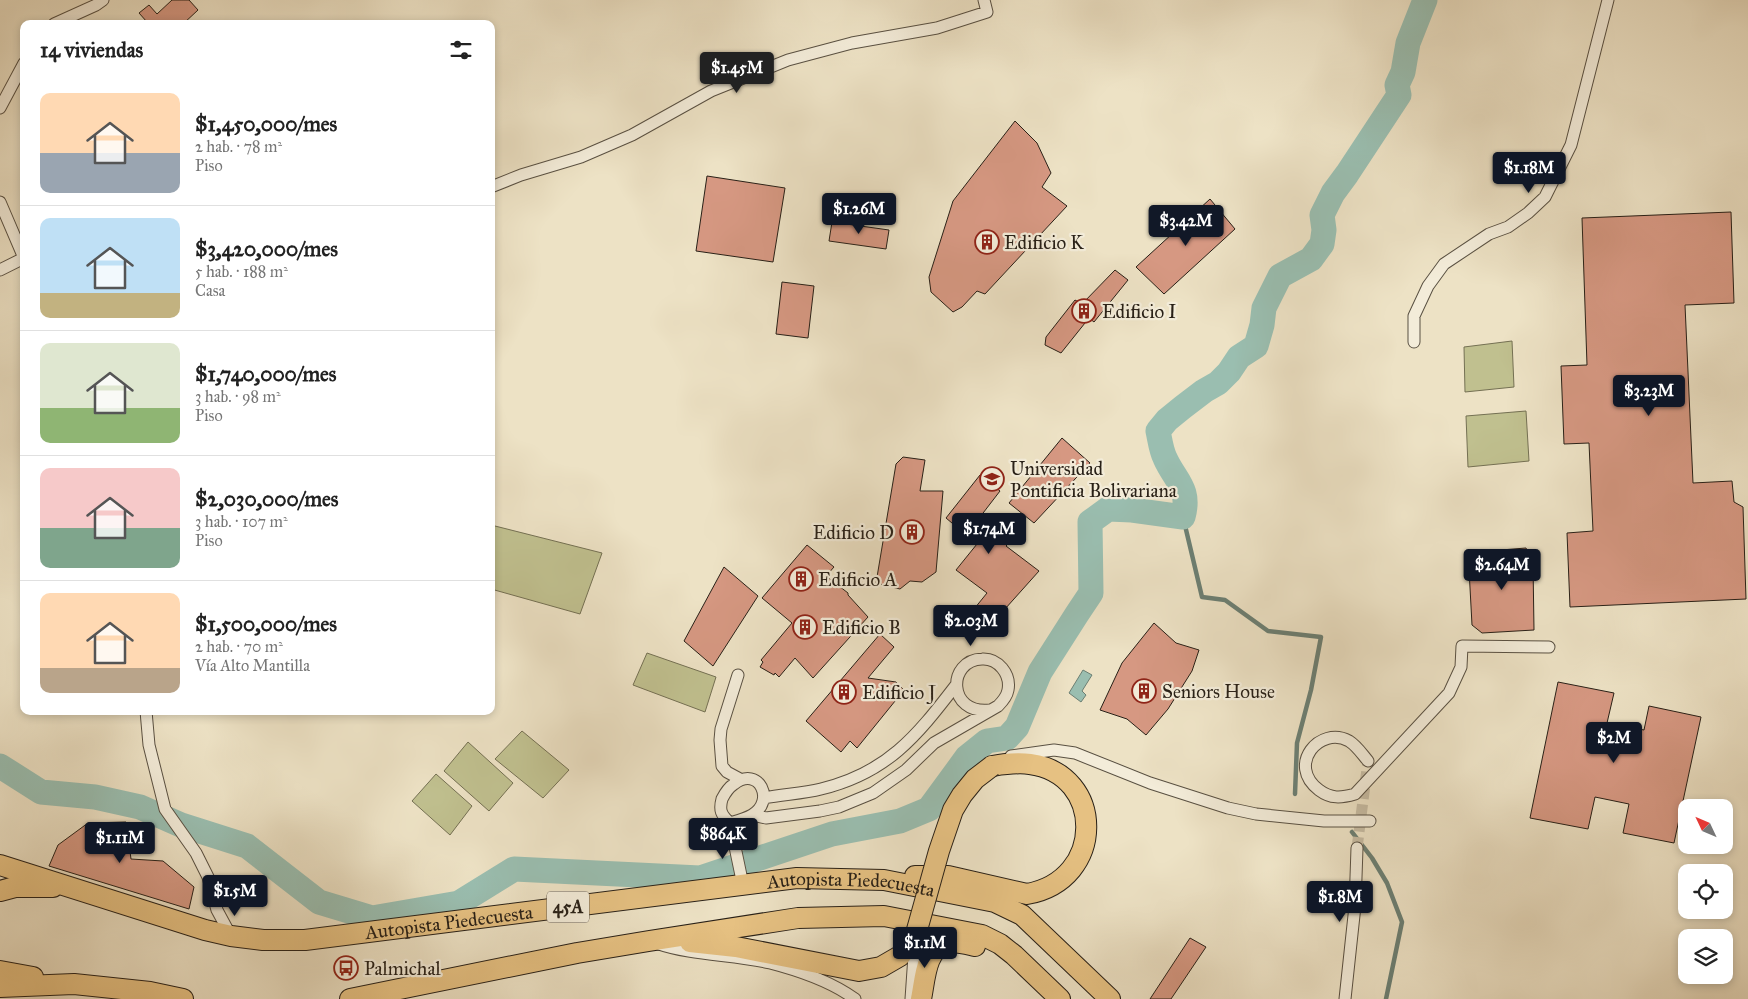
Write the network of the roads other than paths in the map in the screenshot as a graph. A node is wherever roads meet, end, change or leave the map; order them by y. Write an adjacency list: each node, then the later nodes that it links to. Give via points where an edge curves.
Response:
1 (103, 0): 4 (street)
2 (984, 0): 7 (street, via 987,12 937,28 852,43 788,60 711,91 632,135 581,158)
3 (1608, 0): 12 (street, via 1571,145 1546,197 1508,227 1489,234 1444,264 1428,286 1414,316)
4 (63, 20)
5 (20, 70): 6 (street)
6 (0, 108)
7 (495, 185)
8 (0, 202): 9 (street)
9 (20, 249)
10 (20, 260): 11 (street)
11 (0, 270)
12 (1414, 342)
13 (1549, 647): 18 (street, via 1462,646 1461,667 1448,693 1355,794 1341,798 1326,795 1313,785 1305,771 1307,757 1316,744 1327,739 1348,741)
14 (738, 674): 20 (street, via 720,740 722,766 726,772)
15 (956, 685): 16 (street, via 958,695 971,709); 16 (street, via 968,663 983,659 998,663 1007,675 1008,691 998,706); 21 (street, via 910,741 868,772 819,790)
16 (990, 710): 22 (street, via 934,743 906,770 873,793 829,809 766,818)
17 (146, 715): 31 (street, via 149,746 165,809 196,853 208,877)
18 (1368, 761)
19 (992, 766): 23 (street, via 1011,756 1054,750 1074,753 1150,783 1228,808 1324,821); 28 (highway, via 1031,764 1050,770 1066,780 1079,796 1087,833 1084,849 1073,868 1054,885 1027,894 948,876); 34 (highway, bridge, via 975,779 953,810)
20 (740, 779): 21 (street, via 756,780); 24 (street, via 730,786 721,804 720,812)
21 (764, 798): 22 (street)
22 (752, 815): 24 (street)
23 (1370, 821)
24 (730, 823): 27 (street)
25 (1357, 848): 47 (street)
26 (0, 865): 29 (highway, Autopista Piedecuesta / 45A)
27 (741, 878): 28 (highway, Autopista Piedecuesta / 45A); 33 (highway, Autopista Piedecuesta / 45A, via 306,940)
28 (884, 880): 46 (highway, Autopista Piedecuesta / 45A, via 995,902 1022,915)
29 (72, 887): 30 (highway, via 15,887); 32 (highway, Autopista Piedecuesta / 45A)
30 (0, 891)
31 (217, 910): 32 (street); 33 (street)
32 (205, 930): 33 (highway, Autopista Piedecuesta / 45A)
33 (231, 936)
34 (915, 937): 35 (highway, via 900,956 881,967 859,971 736,946); 43 (street)
35 (649, 941): 36 (highway, Autopista Piedecuesta / 45A, via 798,918 884,916 982,935); 41 (highway, Autopista Piedecuesta / 45A); 42 (street, via 677,950 770,963 822,980)
36 (1014, 955): 44 (highway, via 947,943 938,948 928,964); 45 (highway, Autopista Piedecuesta / 45A)
37 (0, 971): 38 (highway)
38 (74, 984): 39 (highway); 40 (highway)
39 (0, 987)
40 (183, 999)
41 (350, 999)
42 (855, 999)
43 (911, 999)
44 (922, 999)
45 (1060, 999)
46 (1110, 999)
47 (1345, 999)

